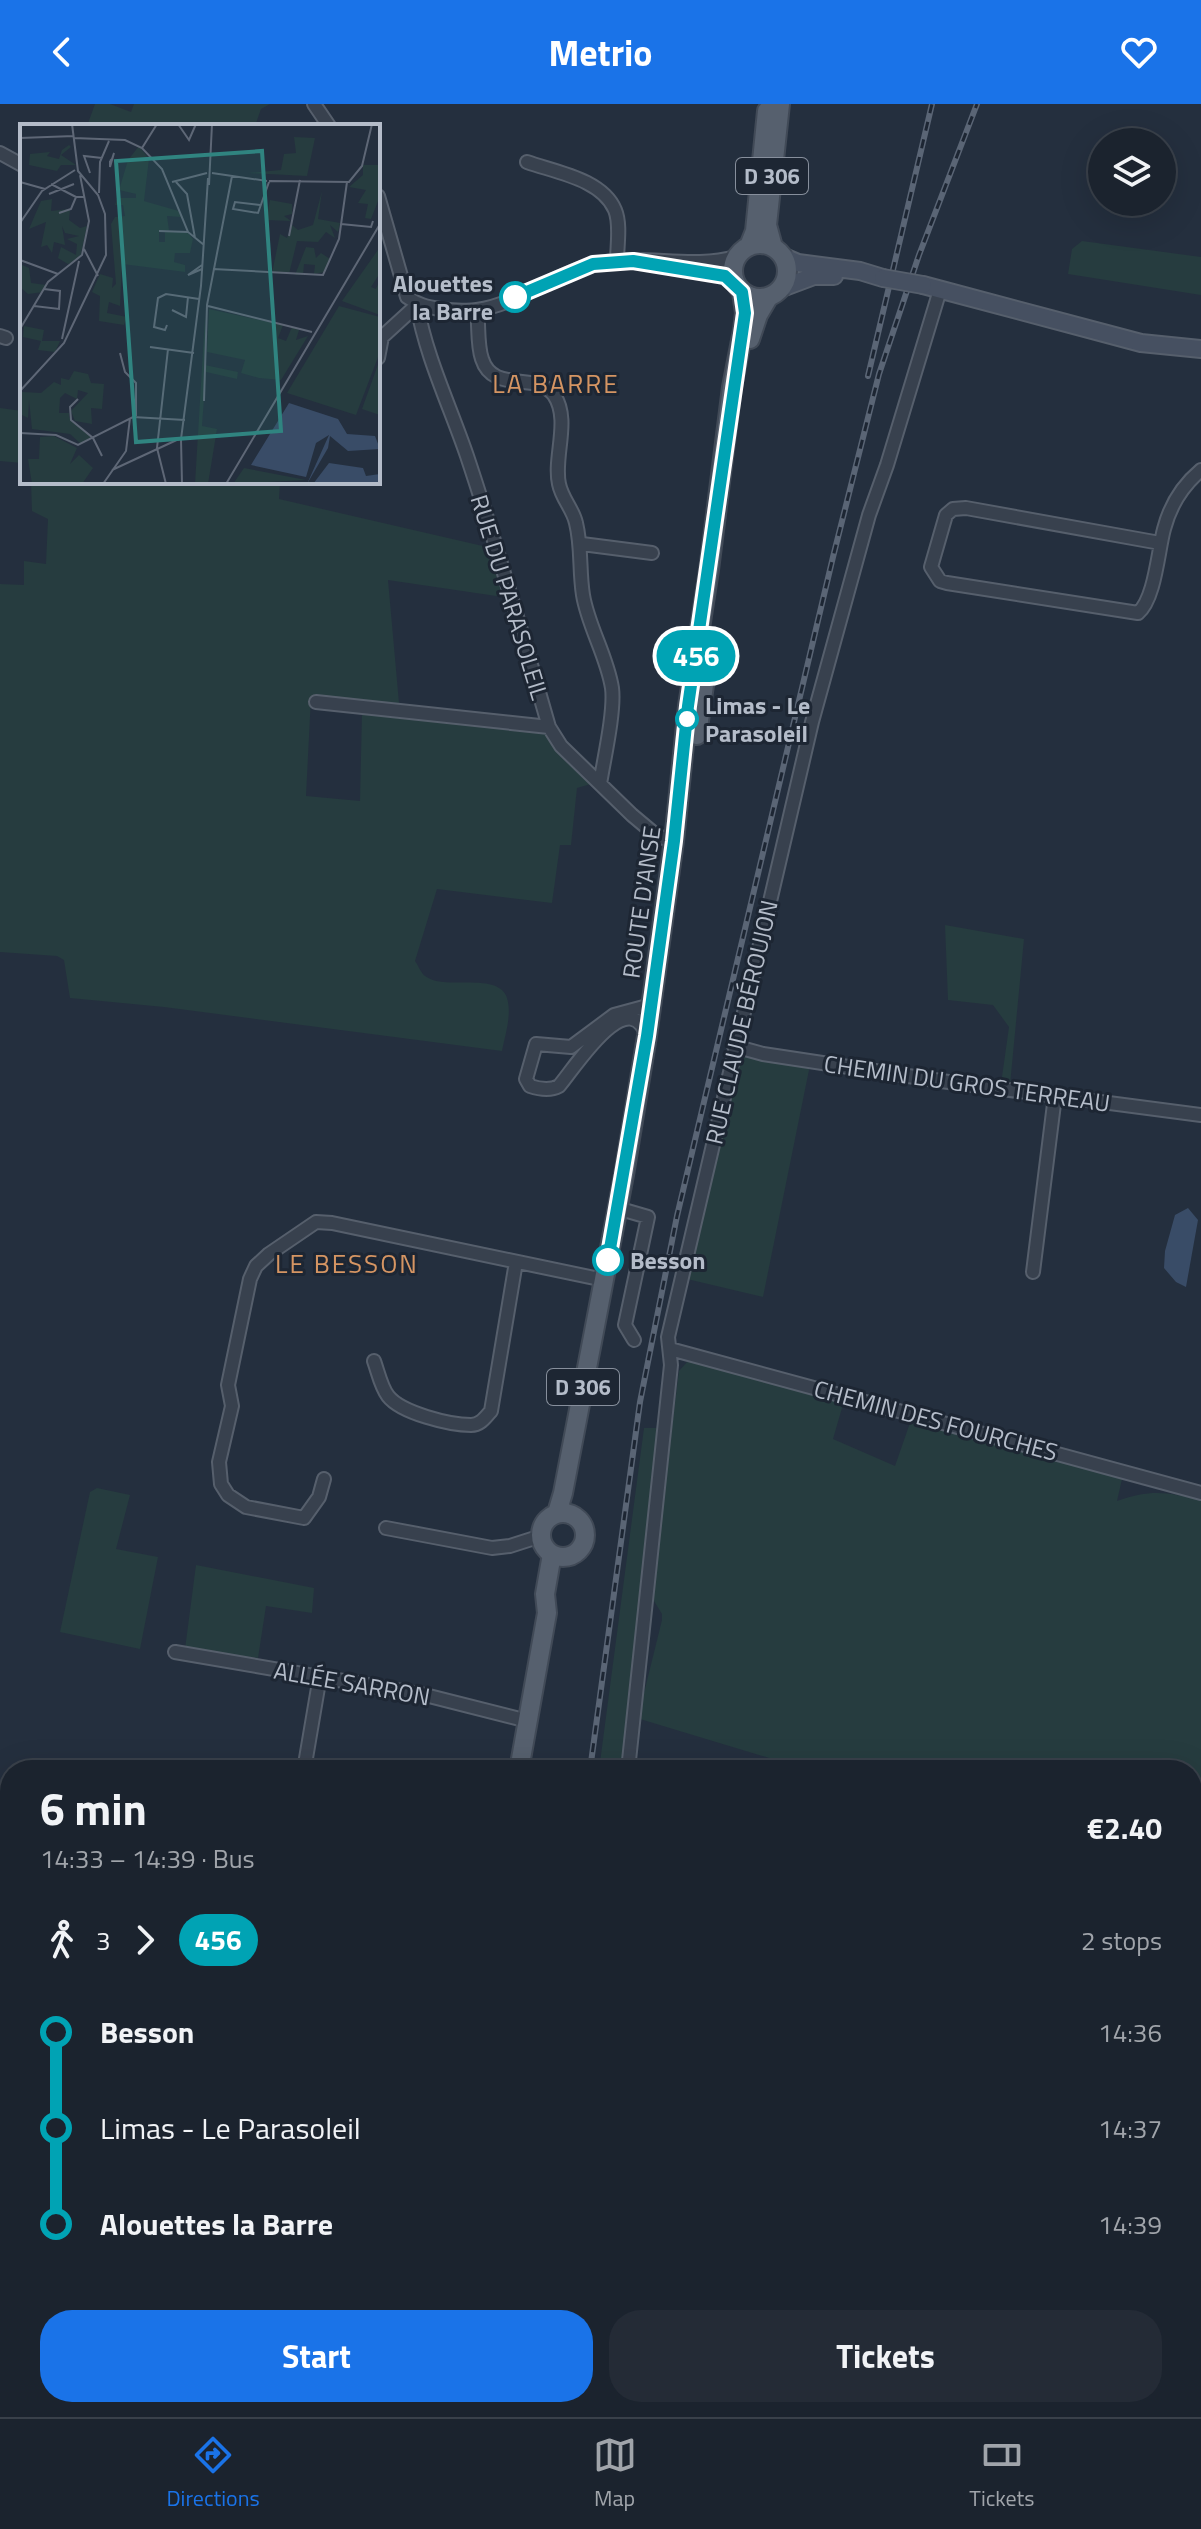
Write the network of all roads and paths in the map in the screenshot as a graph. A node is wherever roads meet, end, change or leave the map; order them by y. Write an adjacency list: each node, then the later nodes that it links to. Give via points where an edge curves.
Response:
1 (314, 104): 4 (street)
2 (767, 104): 9 (main road, D 306, via 755,231)
3 (780, 104): 10 (main road, D 306, via 767,225)
4 (328, 124)
5 (0, 153): 7 (street)
6 (527, 162): 11 (street, via 585,182 605,196 616,211)
7 (20, 164)
8 (380, 204): 17 (street, RUE DU PARASOLEIL, via 398,273 407,297)
9 (743, 251): 10 (main road, via 765,244); 12 (street, via 715,263); 14 (main road, via 732,271)
10 (778, 252): 13 (main road, via 798,263); 16 (main road, via 788,273)
11 (617, 261): 12 (street); 18 (street, via 570,272)
12 (633, 261): 14 (street, via 715,272)
13 (880, 278): 15 (main road, bridge); 16 (main road, via 814,276)
14 (739, 289): 16 (main road, via 759,299); 28 (main road, ROUTE D'ANSE / D 306, via 745,313 688,706)
15 (940, 290): 20 (main road, via 1141,343); 31 (street, RUE CLAUDE BÉROUJON, via 849,582)
16 (775, 293): 34 (main road, ROUTE D'ANSE / D 306, via 751,334 741,388 669,941)
17 (417, 305): 18 (street); 19 (street, via 382,337); 26 (street, RUE DU PARASOLEIL)
18 (477, 310): 23 (street, via 482,360 490,372 502,380 537,385 555,396 561,412 558,481)
19 (380, 348)
20 (1201, 349)
21 (1201, 470): 22 (street, via 1178,496)
22 (1160, 543): 22 (street, via 1148,600 1138,613 947,583 931,567 946,515 953,509)
23 (582, 544): 24 (street); 27 (street, via 583,597 612,688)
24 (652, 553)
25 (316, 702): 26 (street)
26 (549, 727): 27 (street, RUE DU PARASOLEIL)
27 (600, 784): 28 (street, RUE DU PARASOLEIL, via 657,836)
28 (674, 841): 29 (main road, ROUTE D'ANSE / D 306)
29 (651, 1005): 30 (main road, ROUTE D'ANSE / D 306); 30 (street, via 614,1015 571,1047 536,1044 526,1079 536,1088 559,1086 592,1042 626,1019 643,1025)
30 (647, 1036): 37 (main road, ROUTE D'ANSE / D 306)
31 (734, 1046): 32 (street, CHEMIN DU GROS TERREAU); 39 (street, RUE CLAUDE BÉROUJON, via 668,1337)
32 (1055, 1096): 33 (street, CHEMIN DU GROS TERREAU); 36 (street)
33 (1201, 1115)
34 (624, 1210): 38 (street, via 648,1217 625,1325); 43 (main road, ROUTE D'ANSE / D 306)
35 (516, 1262): 37 (street); 40 (street, via 491,1411 483,1421 473,1425 400,1408 386,1395); 41 (street, via 316,1222 256,1266 228,1385 232,1406 219,1462 221,1484 246,1507 304,1518)
36 (1033, 1272)
37 (604, 1280): 43 (main road, ROUTE D'ANSE / D 306, via 563,1493)
38 (634, 1340)
39 (670, 1349): 42 (street, CHEMIN DES FOURCHES); 52 (street, RUE CLAUDE BÉROUJON)
40 (374, 1361)
41 (324, 1479)
42 (1201, 1493)
43 (564, 1513): 45 (main road, via 545,1522); 46 (main road, via 582,1523 586,1537 579,1551)
44 (386, 1528): 45 (street, via 492,1548)
45 (541, 1536): 46 (main road)
46 (558, 1556): 49 (main road, via 556,1596 547,1613)
47 (175, 1652): 48 (street, ALLÉE SARRON)
48 (320, 1676): 49 (street, ALLÉE SARRON); 50 (street)
49 (528, 1721): 51 (main road)
50 (306, 1760)
51 (521, 1760)
52 (629, 1760)

